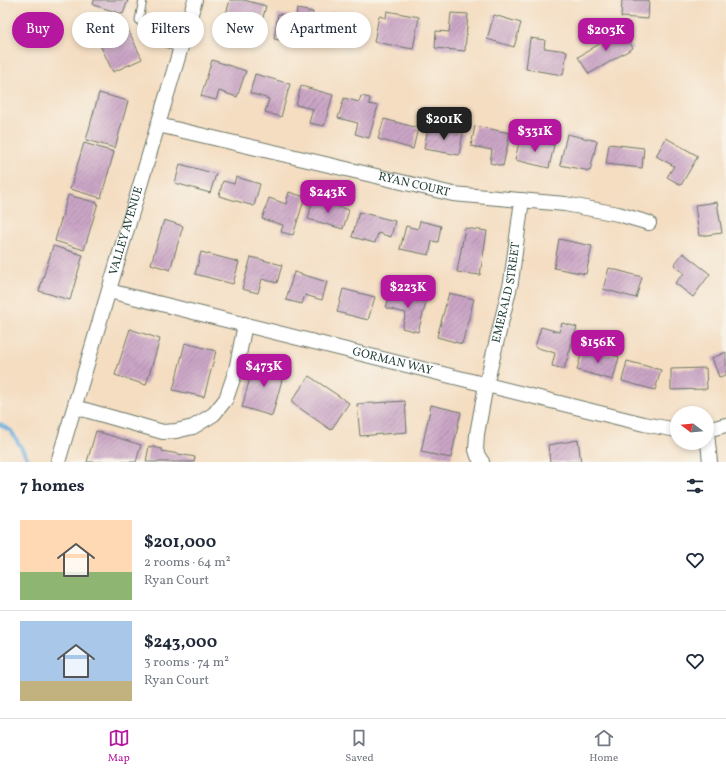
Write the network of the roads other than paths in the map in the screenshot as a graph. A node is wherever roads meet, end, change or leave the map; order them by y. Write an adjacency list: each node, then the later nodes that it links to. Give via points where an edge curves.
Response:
1 (143, 0): 3 (lane, via 139,20 151,36)
2 (195, 0): 3 (street, VALLEY AVENUE)
3 (180, 50): 4 (street, VALLEY AVENUE)
4 (158, 125): 5 (street, RYAN COURT, via 452,194); 7 (street, VALLEY AVENUE)
5 (522, 200): 6 (street, RYAN COURT, via 565,204); 9 (street, EMERALD STREET, via 512,282)
6 (649, 223)
7 (109, 291): 8 (street, GORMAN WAY); 10 (street, VALLEY AVENUE)
8 (245, 324): 9 (street, GORMAN WAY); 10 (street, via 236,370 226,399 214,414 193,427 163,432)
9 (486, 385): 12 (street, GORMAN WAY); 16 (street, EMERALD STREET, via 476,450)
10 (75, 407): 15 (street, VALLEY AVENUE)
11 (726, 425): 13 (street)
12 (670, 429)
13 (714, 429)
14 (709, 450): 17 (street)
15 (58, 462)
16 (482, 462)
17 (710, 462)

